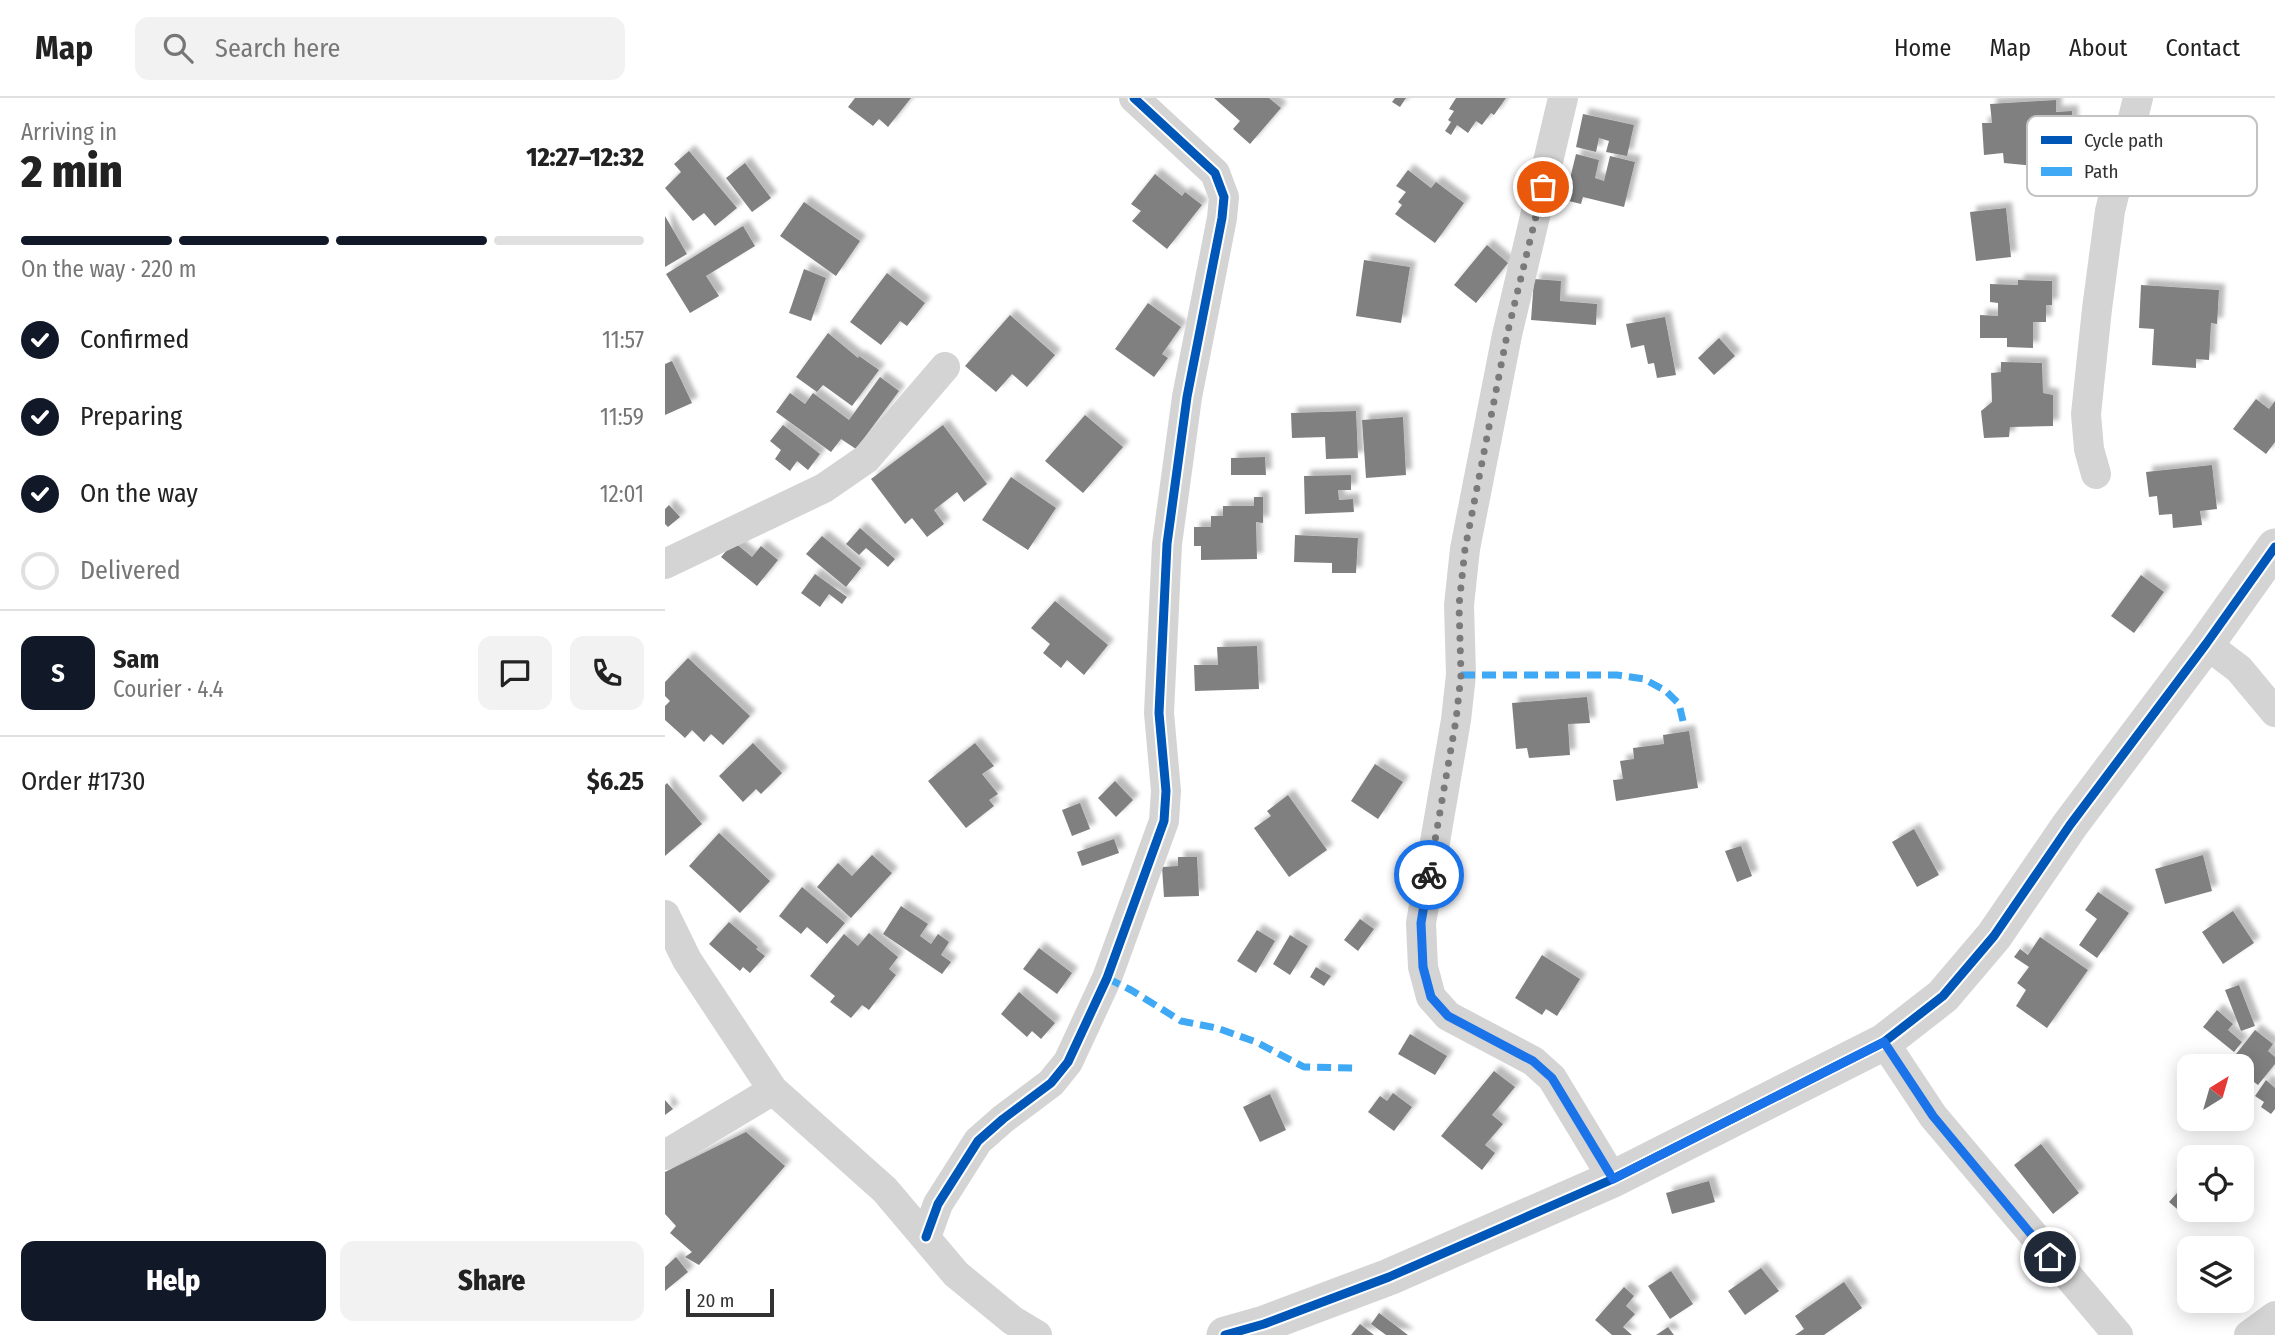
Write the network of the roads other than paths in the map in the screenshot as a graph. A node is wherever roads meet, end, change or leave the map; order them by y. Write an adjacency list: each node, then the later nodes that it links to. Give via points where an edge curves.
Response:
1 (1134, 98): 17 (street, via 1215,173 1224,197 1187,397 1167,544 1159,713 1164,821 1107,978 1068,1062 1051,1083 978,1142 938,1204)
2 (1563, 98): 16 (street, via 1507,335 1465,549 1459,605 1461,675 1421,923 1423,967 1431,997 1448,1016 1533,1061 1552,1078)
3 (2138, 98): 4 (street)
4 (2134, 116)
5 (2114, 196): 7 (street, via 2086,414)
6 (945, 367): 9 (street, via 866,459 824,488)
7 (2096, 474)
8 (2275, 547): 10 (street)
9 (665, 564)
10 (2206, 643): 11 (street, via 2239,669); 13 (street, via 1994,936 1943,996)
11 (2275, 712)
12 (665, 915): 14 (street, via 687,960)
13 (1884, 1042): 16 (street); 22 (street, via 1933,1116)
14 (773, 1090): 15 (street); 17 (street, via 885,1190)
15 (665, 1155)
16 (1613, 1179): 19 (street)
17 (926, 1237): 20 (street, via 956,1274)
18 (2275, 1316): 23 (street)
19 (1271, 1329): 21 (street)
20 (1037, 1335)
21 (1225, 1335)
22 (2118, 1335)
23 (2249, 1335)

